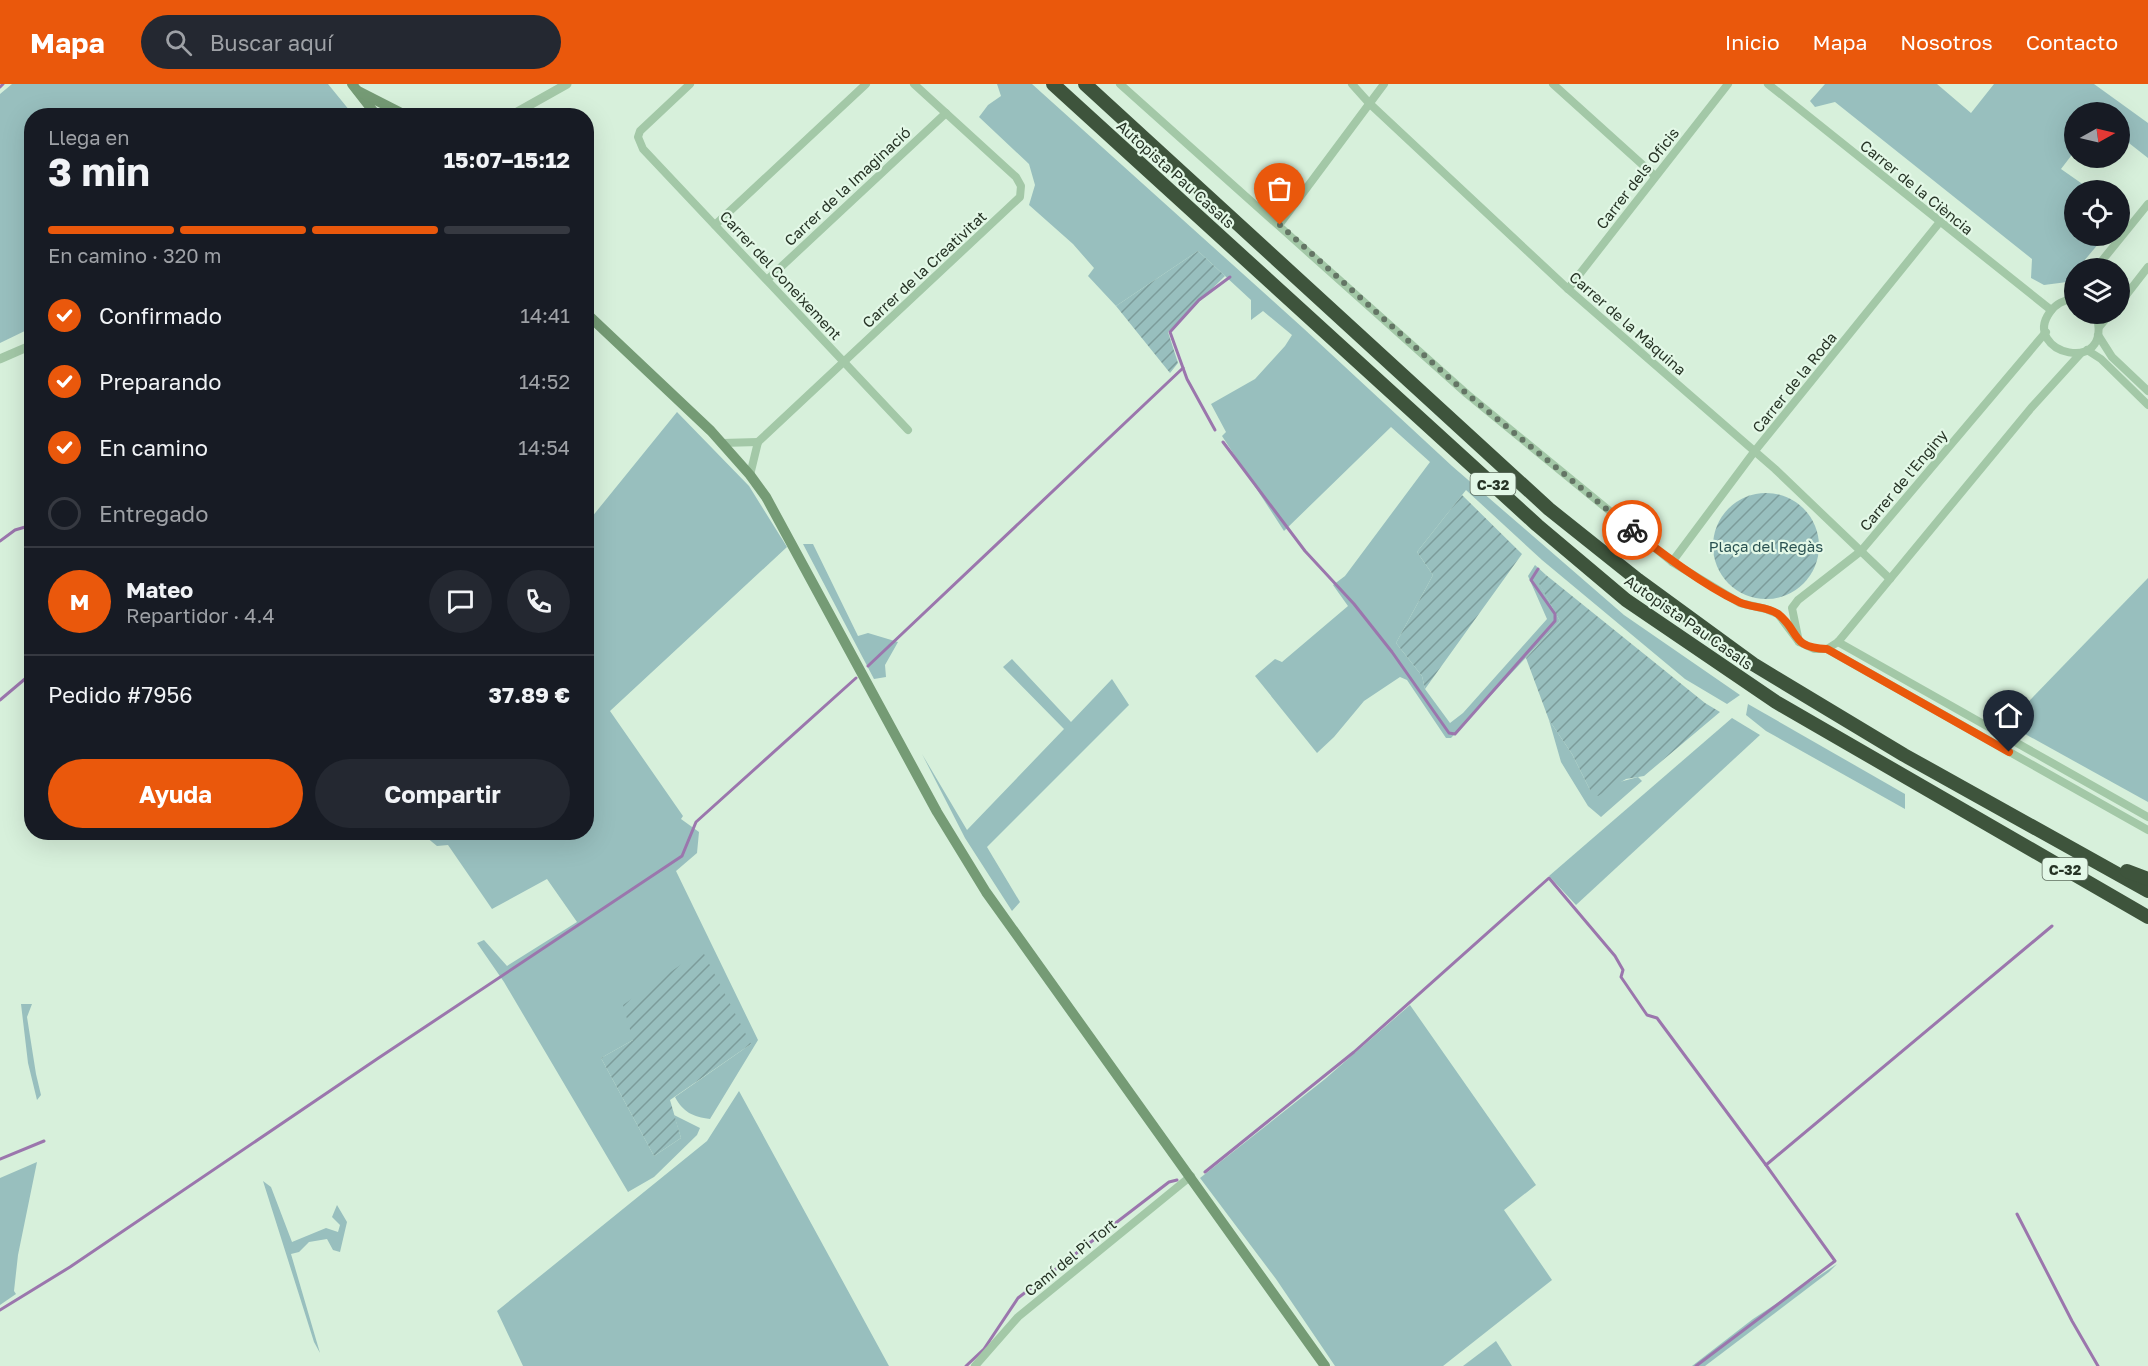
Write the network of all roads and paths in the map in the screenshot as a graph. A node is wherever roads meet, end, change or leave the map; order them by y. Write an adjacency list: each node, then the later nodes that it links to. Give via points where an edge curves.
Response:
1 (567, 84): 17 (street)
2 (690, 84): 22 (street, Carrer del Coneixement, via 644,126 638,137 643,149)
3 (866, 84): 22 (street)
4 (914, 84): 18 (street)
5 (1053, 84): 57 (highway, Autopista Pau Casals / C-32, via 1537,525 1626,600 1776,702)
6 (1084, 84): 54 (highway, Autopista Pau Casals / C-32, via 1549,509 1638,580 1761,669 1904,755)
7 (1120, 84): 23 (street)
8 (1352, 84): 14 (street, Carrer de la Màquina)
9 (1384, 84): 14 (street)
10 (1553, 84): 19 (street)
11 (1728, 84): 19 (street, Carrer dels Oficis)
12 (1768, 84): 21 (street, Carrer de la Ciència)
13 (355, 87): 15 (main road); 16 (main road)
14 (1369, 103): 23 (street); 27 (street, Carrer de la Màquina)
15 (371, 108)
16 (393, 108)
17 (524, 108)
18 (946, 113): 26 (street, Carrer de la Imaginació); 38 (street, Carrer de la Creativitat, via 1016,177 1021,186 1020,196)
19 (1655, 176): 27 (street, Carrer dels Oficis)
20 (2148, 204): 24 (street)
21 (1939, 223): 30 (street, Carrer de la Ciència); 44 (street, Carrer de la Roda)
22 (715, 225): 26 (street, Carrer del Coneixement)
23 (1280, 225): 47 (street, via 1467,394)
24 (2104, 258)
25 (2148, 267): 28 (street)
26 (767, 280): 38 (street, Carrer del Coneixement)
27 (1568, 289): 44 (street, Carrer de la Màquina)
28 (2130, 290)
29 (2064, 301): 30 (street)
30 (2051, 310): 33 (street)
31 (594, 321): 43 (main road)
32 (2100, 326): 34 (street)
33 (2046, 332): 36 (street, via 2057,349 2072,354); 46 (street, Carrer de l'Enginy)
34 (2098, 335): 36 (street); 39 (street, via 2112,357)
35 (24, 348): 37 (street)
36 (2084, 351): 40 (street, via 2101,359); 48 (street, via 2031,408)
37 (0, 359)
38 (844, 362): 41 (street, Carrer del Coneixement); 42 (street, Carrer de la Creativitat)
39 (2148, 391)
40 (2148, 405)
41 (908, 430)
42 (758, 442): 43 (street); 45 (street)
43 (722, 443): 45 (main road)
44 (1754, 452): 46 (street, Carrer de la Màquina); 47 (street, Carrer de la Roda)
45 (750, 475): 58 (main road, via 780,521 970,866)
46 (1861, 551): 48 (street, Carrer de la Màquina); 49 (street, Carrer de l'Enginy, via 1791,608)
47 (1672, 561): 49 (street, via 1740,603 1778,614)
48 (1890, 579): 50 (street)
49 (1799, 642): 51 (street)
50 (1838, 642): 51 (street); 52 (street)
51 (1827, 649): 53 (street)
52 (2148, 817)
53 (2148, 830)
54 (2083, 854): 55 (highway); 56 (highway, Autopista Pau Casals / C-32)
55 (2148, 879)
56 (2148, 891)
57 (2148, 917)
58 (1191, 1176): 59 (street, Camí del Pi Tort, via 1018,1317); 60 (main road)
59 (975, 1366)
60 (1325, 1366)

